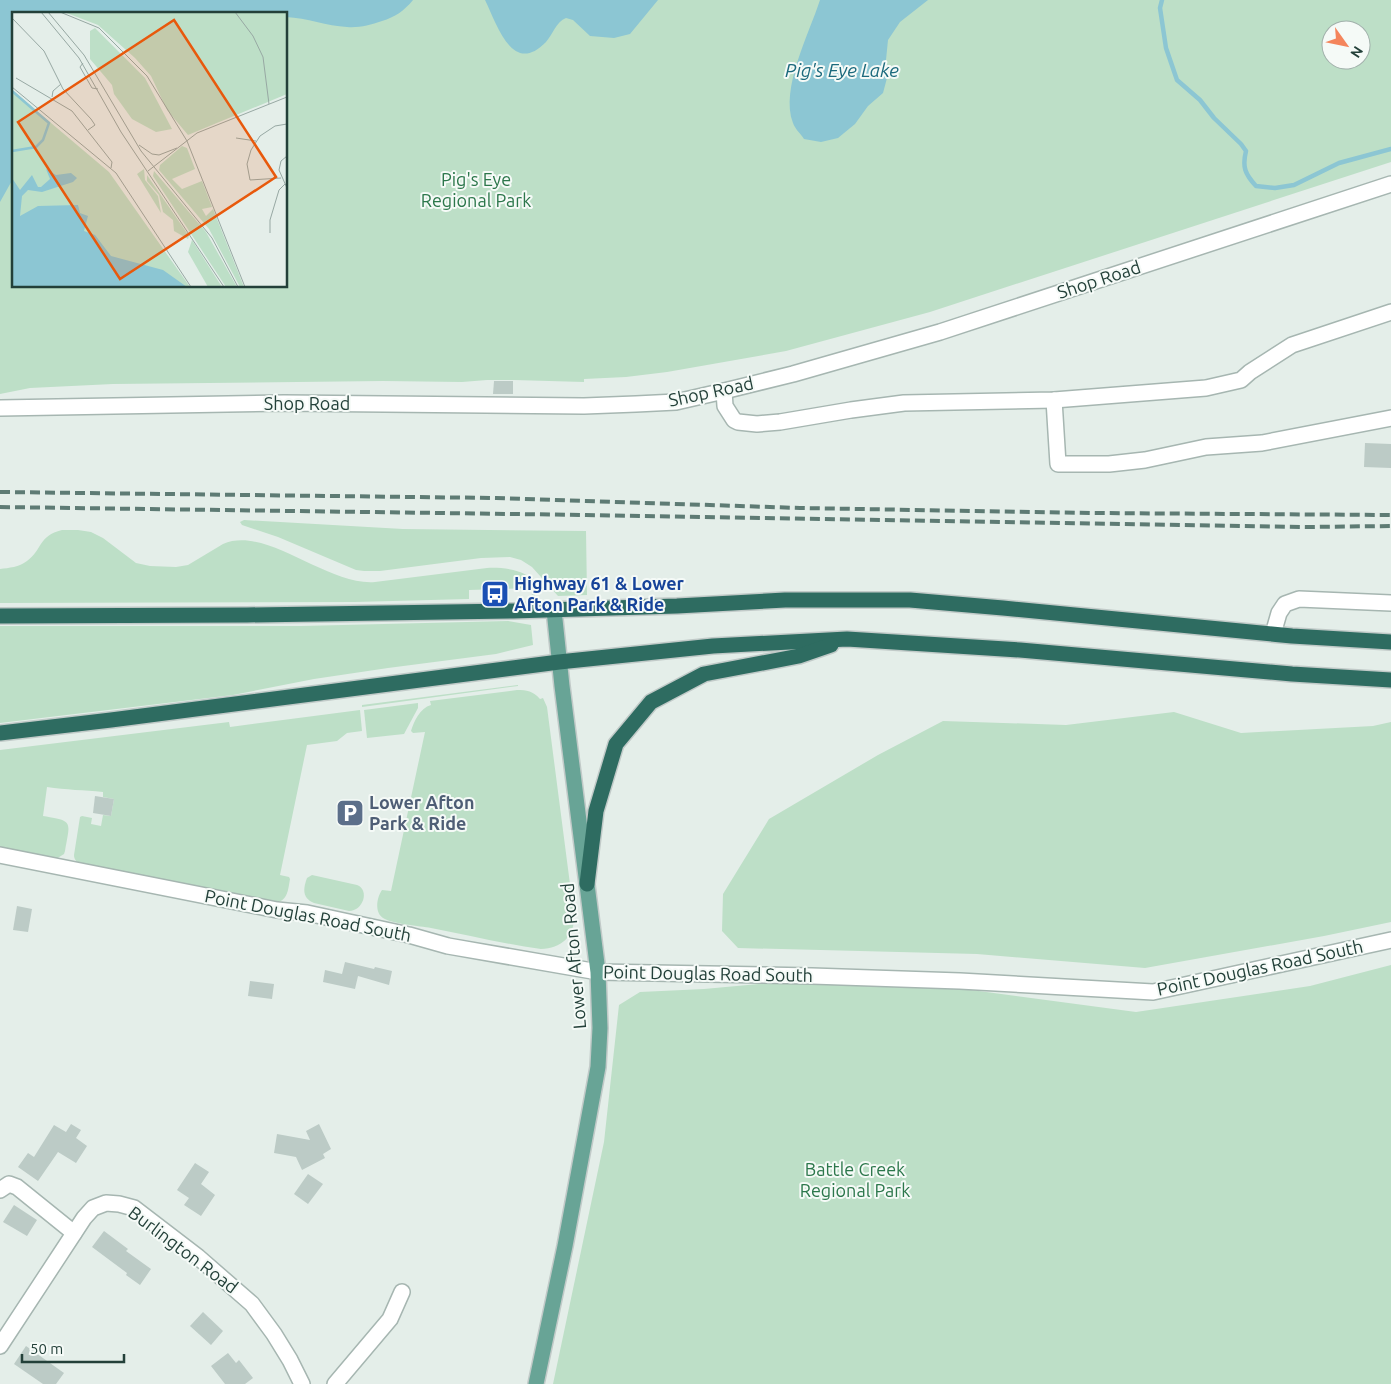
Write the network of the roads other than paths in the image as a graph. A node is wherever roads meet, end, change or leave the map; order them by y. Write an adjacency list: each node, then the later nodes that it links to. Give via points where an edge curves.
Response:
1 (1391, 184): 3 (street, Shop Road, via 940,332)
2 (1391, 312): 4 (street, via 1292,345 1241,380 1206,388)
3 (724, 391): 4 (street, via 725,406 734,420 757,424 904,403); 5 (street, Shop Road, via 676,402 584,406 284,403)
4 (1054, 400): 6 (street, via 1058,464 1146,460 1206,447 1262,443)
5 (0, 408)
6 (1391, 418)
7 (1391, 603): 10 (street, via 1299,598 1286,604 1279,613)
8 (554, 610): 9 (highway, via 247,616); 10 (highway, via 785,600 910,600); 13 (main road, Lower Afton Road)
9 (0, 616)
10 (1274, 634): 12 (highway)
11 (847, 639): 13 (highway, via 713,646); 14 (highway); 17 (highway, via 799,656 704,674 651,702 616,744 596,811)
12 (1391, 642)
13 (559, 662): 15 (highway); 17 (main road, Lower Afton Road)
14 (1391, 680)
15 (0, 732)
16 (0, 855): 19 (street, Point Douglas Road South, via 276,910 307,913 448,946)
17 (587, 884): 19 (main road, Lower Afton Road)
18 (1391, 940): 19 (street, Point Douglas Road South, via 1153,992 950,981)
19 (598, 972): 26 (main road, Lower Afton Road, via 598,1068)
20 (0, 1190): 21 (street, via 9,1184 17,1187)
21 (74, 1233): 23 (street, Burlington Road); 24 (street, Burlington Road, via 93,1208 106,1203 134,1208 252,1304 274,1334)
22 (402, 1292): 25 (street, via 390,1319)
23 (0, 1346)
24 (302, 1384)
25 (335, 1384)
26 (536, 1384)

